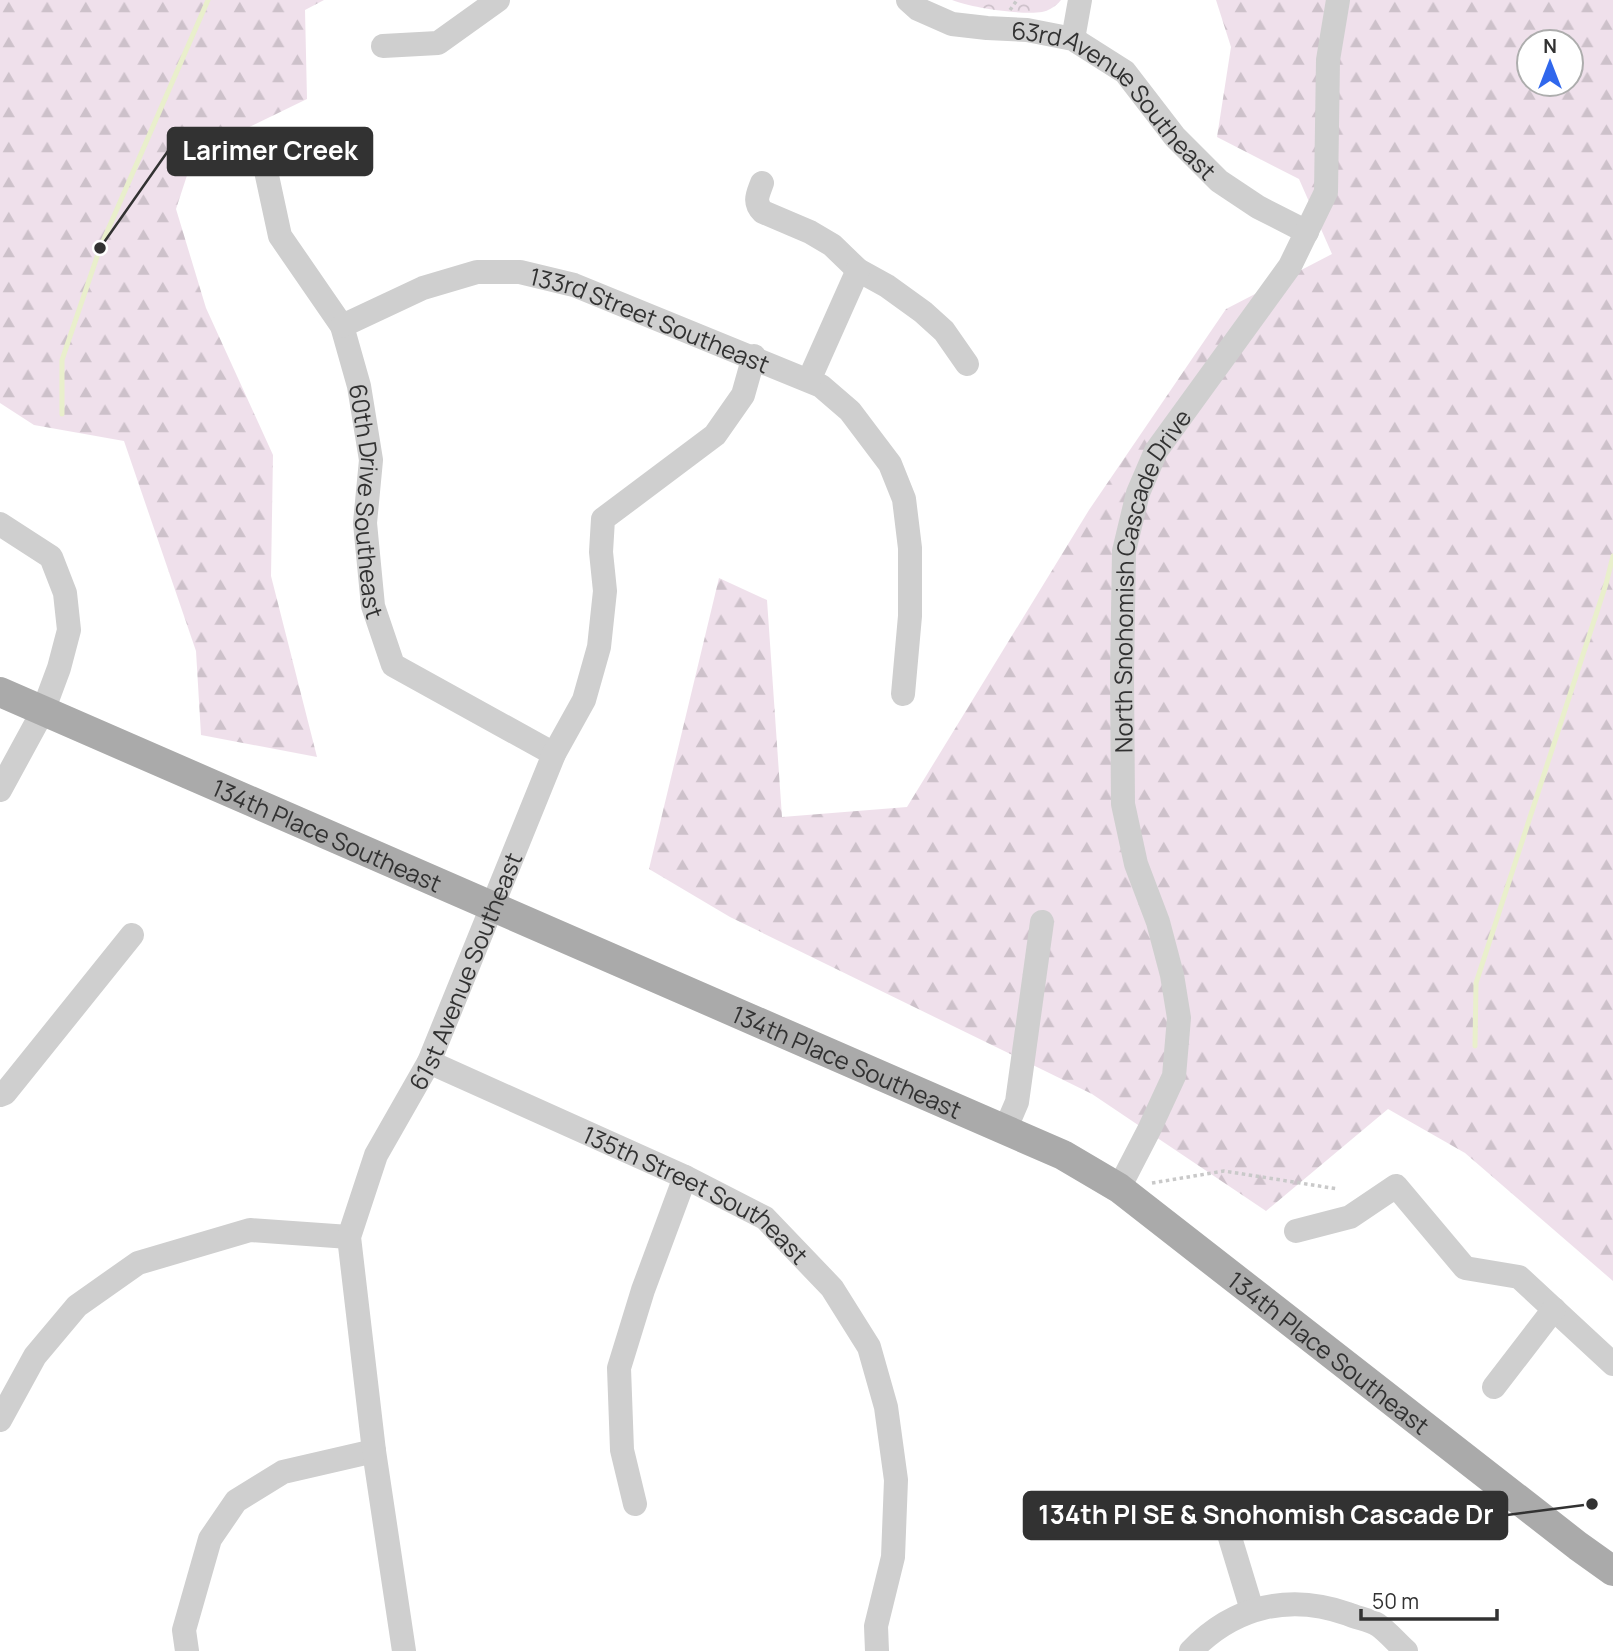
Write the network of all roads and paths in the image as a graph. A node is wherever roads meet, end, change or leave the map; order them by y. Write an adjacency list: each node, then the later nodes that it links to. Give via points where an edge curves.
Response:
1 (498, 0): 8 (street, via 438,43)
2 (908, 0): 7 (street, 63rd Avenue Southeast, via 952,24)
3 (1017, 0): 6 (path)
4 (1080, 0): 7 (street)
5 (1338, 0): 11 (street, North Snohomish Cascade Drive, via 1328,60 1326,192)
6 (1009, 10)
7 (1073, 39): 11 (street, 63rd Avenue Southeast, via 1125,72 1175,137 1219,181 1258,208)
8 (383, 46)
9 (266, 171): 13 (street, 60th Drive Southeast, via 280,236)
10 (762, 183): 12 (street, via 756,199 763,212 832,245)
11 (1307, 232): 30 (street, North Snohomish Cascade Drive, via 1283,276 1156,451 1138,493 1124,551 1123,804 1136,864 1172,975 1179,1018 1174,1076)
12 (858, 270): 15 (street, via 923,312 944,331); 16 (street)
13 (342, 326): 14 (street, 133rd Street Southeast, via 423,288 477,272 520,272 574,285); 21 (street, 60th Drive Southeast, via 359,386 371,460 365,523 373,606 393,665)
14 (754, 356): 16 (street, 133rd Street Southeast); 21 (street, 61st Avenue Southeast, via 743,395 715,435 603,519 605,591 598,647 584,700)
15 (967, 364)
16 (809, 380): 19 (street, 133rd Street Southeast, via 850,411 890,464 904,499 910,616)
17 (0, 524): 20 (street, via 51,557 65,593 69,630)
18 (0, 692): 20 (main road, 134th Place Southeast)
19 (902, 694)
20 (43, 711): 22 (street); 23 (main road, 134th Place Southeast)
21 (554, 754): 23 (street, 61st Avenue Southeast)
22 (0, 790)
23 (492, 907): 26 (street, 61st Avenue Southeast); 28 (main road, 134th Place Southeast)
24 (1042, 922): 28 (street, via 1017,1102)
25 (132, 935): 27 (street)
26 (429, 1062): 29 (street, 135th Street Southeast); 33 (street, 61st Avenue Southeast, via 376,1155)
27 (0, 1095)
28 (1005, 1130): 30 (main road, 134th Place Southeast, via 1063,1155)
29 (685, 1177): 39 (street, via 619,1368 622,1450); 45 (street, 135th Street Southeast, via 765,1217 832,1288 869,1347 886,1407 896,1480 893,1557 876,1626)
30 (1119, 1188): 31 (path, via 1224,1171); 41 (main road, 134th Place Southeast)
31 (1338, 1189)
32 (1296, 1231): 34 (street, via 1350,1217 1396,1186 1465,1268 1519,1277)
33 (349, 1237): 37 (street, via 250,1230 138,1263 78,1306 35,1356); 38 (street, 61st Avenue Southeast)
34 (1554, 1309): 35 (street); 36 (street)
35 (1613, 1364)
36 (1494, 1387)
37 (0, 1420)
38 (374, 1451): 43 (street, via 283,1472 236,1501 210,1539 184,1630); 44 (street, 61st Avenue Southeast)
39 (635, 1504)
40 (1228, 1531): 42 (street)
41 (1613, 1571)
42 (1252, 1610): 46 (street, via 1206,1636); 47 (street, via 1290,1603 1327,1607 1378,1625)
43 (187, 1651)
44 (404, 1651)
45 (877, 1651)
46 (1191, 1651)
47 (1406, 1651)

